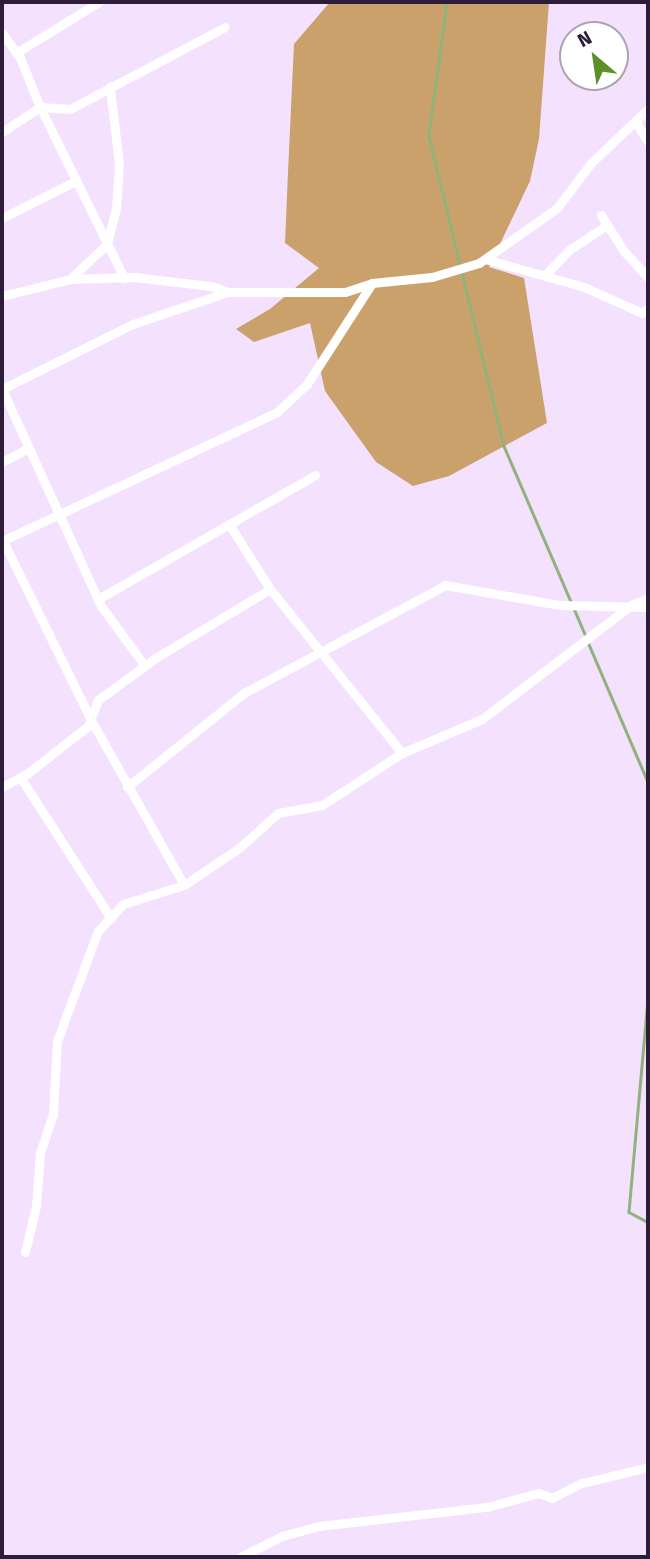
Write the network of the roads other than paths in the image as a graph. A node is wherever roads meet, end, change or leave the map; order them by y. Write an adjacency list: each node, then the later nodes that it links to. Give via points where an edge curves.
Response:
1 (99, 2): 4 (street)
2 (225, 27): 5 (street)
3 (2, 33): 4 (street)
4 (16, 53): 6 (street)
5 (110, 88): 6 (street, via 70,108); 15 (street, via 119,164)
6 (40, 107): 9 (street); 11 (street)
7 (648, 109): 8 (street)
8 (635, 121): 10 (street); 16 (street, via 591,163 557,208)
9 (2, 132)
10 (648, 142)
11 (76, 181): 13 (street); 15 (street)
12 (601, 215): 14 (street)
13 (2, 218)
14 (607, 225): 17 (street, via 569,250); 19 (street)
15 (107, 244): 18 (street); 20 (street)
16 (485, 259): 17 (street); 21 (street, via 432,277)
17 (545, 275): 24 (street, via 642,313)
18 (124, 278): 20 (street); 22 (street, via 211,286)
19 (648, 278)
20 (70, 279): 23 (street)
21 (372, 283): 22 (street, via 345,292); 29 (street, via 307,384 277,412)
22 (228, 292): 25 (street, via 133,324)
23 (2, 296)
24 (648, 308)
25 (2, 389): 26 (street)
26 (28, 448): 27 (street); 29 (street)
27 (2, 462)
28 (315, 475): 30 (street)
29 (58, 515): 31 (street); 33 (street)
30 (229, 524): 32 (street); 33 (street)
31 (2, 541): 39 (street)
32 (270, 589): 37 (street); 38 (street)
33 (98, 598): 38 (street)
34 (648, 598): 35 (street)
35 (631, 606): 36 (street); 37 (street, via 560,605 445,585); 40 (street, via 482,719)
36 (648, 607)
37 (321, 654): 40 (street); 43 (street, via 244,693)
38 (145, 666): 39 (street, via 98,700)
39 (91, 720): 41 (street); 43 (street)
40 (402, 752): 44 (street, via 322,805 278,813 239,848)
41 (20, 777): 42 (street); 45 (street)
42 (2, 787)
43 (127, 787): 44 (street)
44 (184, 885): 45 (street, via 136,897)
45 (111, 918): 46 (street, via 99,931 57,1041 53,1114 40,1153 36,1206)
46 (25, 1252)
47 (648, 1467): 48 (street, via 582,1483 552,1498 539,1493 487,1507 319,1527 282,1536)
48 (240, 1557)

